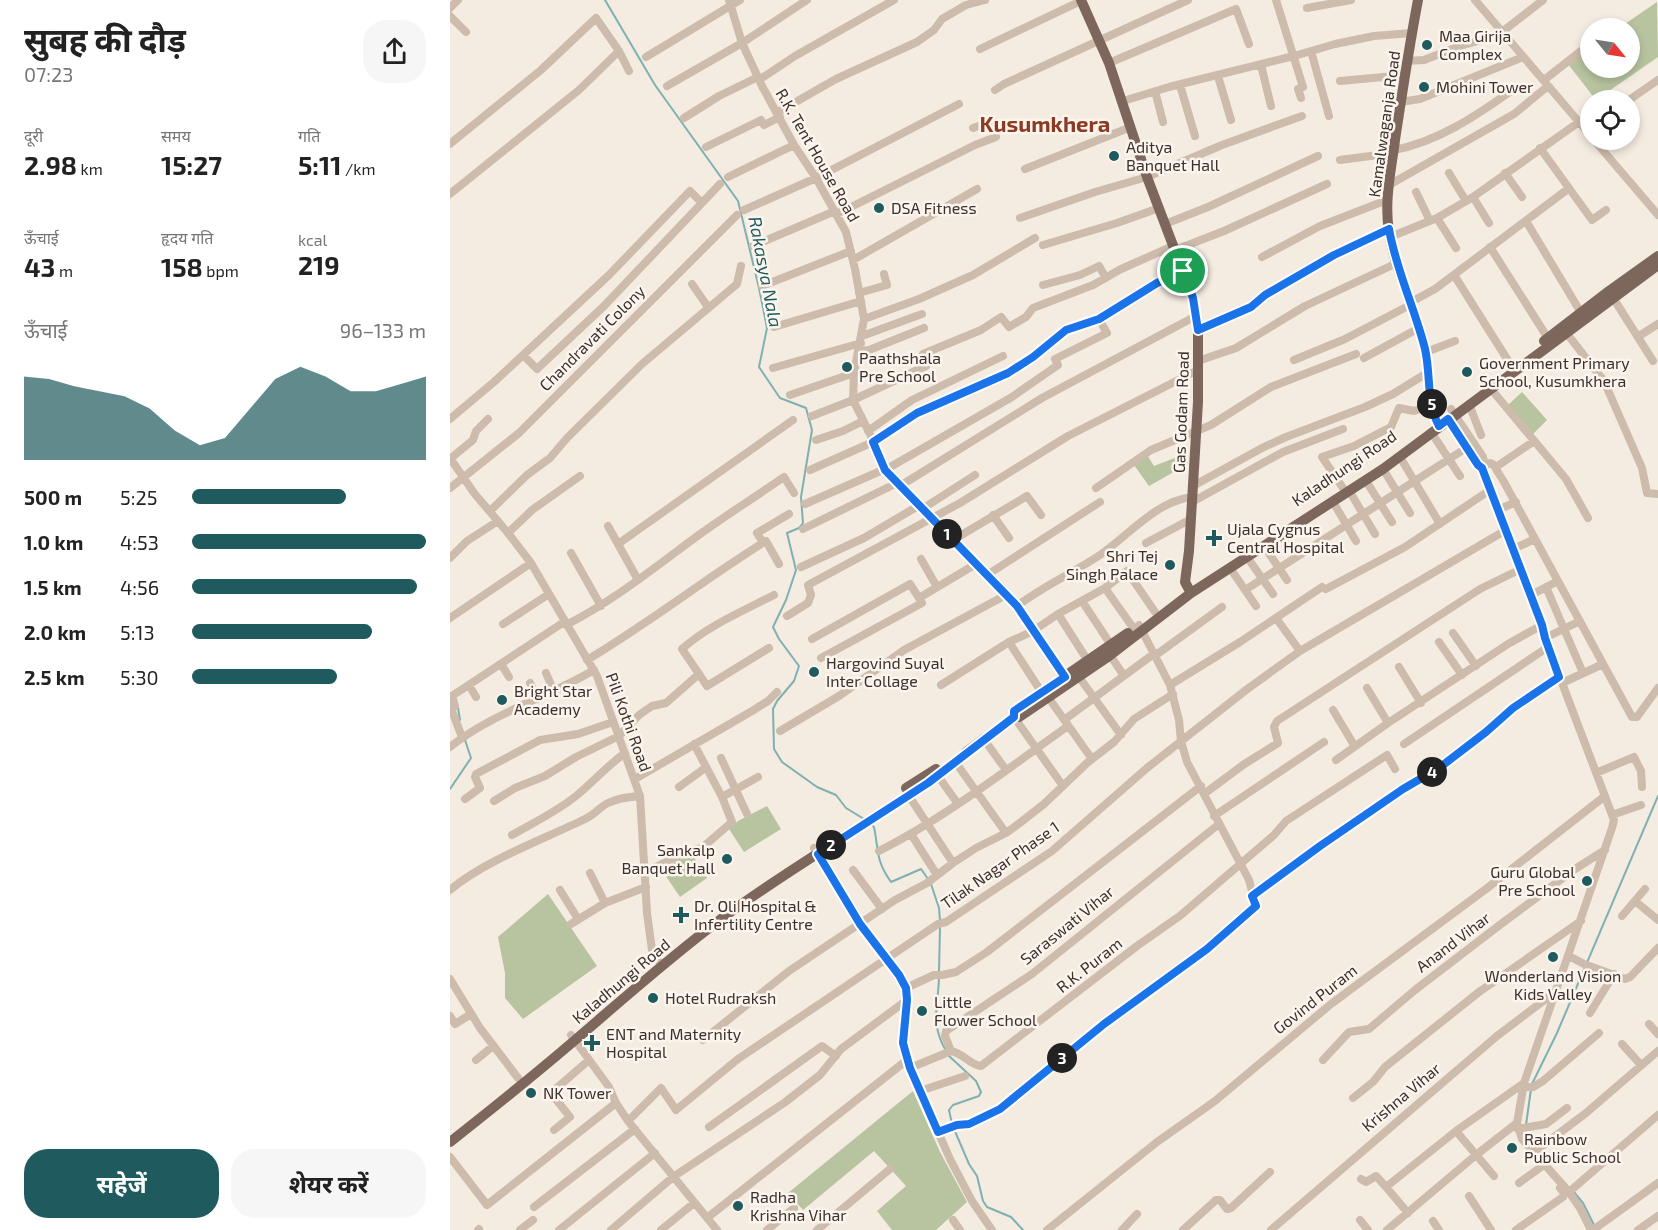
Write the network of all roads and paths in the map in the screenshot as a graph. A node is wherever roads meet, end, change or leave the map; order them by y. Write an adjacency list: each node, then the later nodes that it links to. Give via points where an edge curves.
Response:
1 (458, 0): 14 (street)
2 (740, 0): 13 (street)
3 (807, 0): 21 (street)
4 (894, 0): 36 (street)
5 (985, 0): 51 (street, via 966,5 942,19 917,42 836,79)
6 (1081, 0): 20 (main road, Gas Godam Road); 23 (street)
7 (1188, 0): 20 (street)
8 (1276, 0): 27 (street)
9 (1350, 0): 15 (street)
10 (1418, 0): 19 (main road, Kamalwaganja Road)
11 (1543, 0): 18 (street)
12 (1480, 2): 18 (street)
13 (730, 3): 21 (street, R.K. Tent House Road); 28 (street)
14 (450, 8)
15 (1307, 8)
16 (450, 16): 17 (street)
17 (466, 32)
18 (1502, 32): 29 (street); 30 (street, via 1424,60)
19 (1412, 33): 25 (street, via 1374,36); 30 (main road, Kamalwaganja Road)
20 (1099, 40): 31 (main road, Gas Godam Road); 42 (street)
21 (742, 43): 36 (street, R.K. Tent House Road); 41 (street)
22 (1249, 44): 31 (street, via 1236,9)
23 (980, 49)
24 (619, 51): 33 (street); 61 (street, via 596,18 541,70); 81 (street, via 579,90)
25 (1311, 51): 27 (street); 53 (street)
26 (1580, 52): 39 (street)
27 (1294, 56): 32 (street); 46 (street, via 1303,87 1298,89)
28 (646, 57)
29 (1523, 57): 39 (street); 48 (street, via 1420,99)
30 (1407, 61): 34 (main road, Kamalwaganja Road)
31 (1109, 63): 47 (main road, Gas Godam Road)
32 (1261, 65): 35 (street); 50 (street)
33 (629, 71)
34 (1405, 75): 38 (street); 48 (main road, Kamalwaganja Road)
35 (1218, 76): 40 (street); 55 (street)
36 (758, 78): 51 (street, R.K. Tent House Road); 54 (street)
37 (1658, 80): 45 (street)
38 (1340, 81)
39 (1546, 83): 57 (street); 77 (street, via 1514,114)
40 (1180, 85): 43 (street); 60 (street)
41 (667, 86)
42 (995, 90)
43 (1155, 91): 47 (street); 56 (street)
44 (1511, 91): 66 (street, via 1444,133)
45 (1640, 92)
46 (1301, 98)
47 (1123, 101): 58 (main road, Gas Godam Road)
48 (1400, 102): 66 (main road, Kamalwaganja Road)
49 (959, 104): 74 (street)
50 (1270, 106)
51 (779, 114): 62 (street, R.K. Tent House Road); 63 (street, via 764,125 761,120)
52 (1302, 116): 73 (street)
53 (1329, 116)
54 (684, 118)
55 (1231, 120)
56 (1163, 122)
57 (1579, 122): 64 (street)
58 (1131, 127): 69 (street); 73 (main road, Gas Godam Road)
59 (973, 128): 88 (street, via 993,121 996,137)
60 (1195, 136)
61 (450, 144)
62 (794, 145): 72 (street); 74 (street, R.K. Tent House Road)
63 (706, 147)
64 (1540, 148): 71 (street); 79 (street)
65 (1603, 150): 89 (street)
66 (1394, 151): 68 (street); 77 (main road, Kamalwaganja Road)
67 (1318, 156): 94 (street)
68 (1340, 160)
69 (1025, 169)
70 (1449, 173): 83 (street)
71 (1505, 173): 82 (street); 83 (street)
72 (728, 177)
73 (1147, 177): 86 (main road, Gas Godam Road); 90 (street)
74 (816, 178): 88 (street, R.K. Tent House Road); 176 (street, Chandravati Colony, via 741,212 519,433)
75 (720, 184): 85 (street)
76 (1327, 184): 100 (street, via 1224,231)
77 (1389, 185): 84 (main road, Kamalwaganja Road)
78 (977, 189): 102 (street)
79 (1569, 189): 87 (street, via 1592,220); 92 (street)
80 (1416, 192): 91 (street)
81 (450, 194)
82 (1522, 197)
83 (1469, 199): 91 (street); 93 (street)
84 (1387, 200): 95 (main road, Kamalwaganja Road); 103 (street, via 1320,226)
85 (702, 203): 136 (street, via 690,191 609,275); 136 (street, via 604,306 537,369)
86 (1159, 208): 94 (main road, Gas Godam Road); 97 (street)
87 (1606, 210)
88 (836, 213): 98 (street); 102 (street, R.K. Tent House Road)
89 (1658, 215)
90 (1020, 218)
91 (1433, 219): 95 (street); 101 (street)
92 (1526, 221): 99 (street); 121 (street)
93 (1489, 223)
94 (1165, 224): 100 (main road, Gas Godam Road)
95 (1389, 233): 105 (main road, Kamalwaganja Road); 128 (street, via 1334,255 1251,307)
96 (1035, 238): 122 (street, via 973,275 920,300)
97 (1043, 245)
98 (753, 246)
99 (1490, 247): 110 (street); 132 (street)
100 (1174, 248): 108 (main road, Gas Godam Road); 111 (street, via 1139,260)
101 (1455, 248)
102 (852, 255): 114 (street); 116 (street, R.K. Tent House Road)
103 (1262, 256)
104 (1658, 256): 115 (main road, Kaladhungi Road)
105 (1397, 263): 117 (main road, Kamalwaganja Road); 141 (street, via 1305,306)
106 (1658, 265): 115 (main road, Kaladhungi Road)
107 (741, 266): 118 (street, via 737,284)
108 (1183, 271): 120 (main road, Gas Godam Road); 123 (street)
109 (884, 274): 116 (street, via 887,285)
110 (1454, 275): 117 (street); 143 (street)
111 (1106, 278): 113 (street, via 1099,266); 135 (street, via 1033,308 1009,327 1001,317 981,330)
112 (693, 284): 118 (street)
113 (1043, 285)
114 (762, 286)
115 (1611, 294): 121 (main road, Kaladhungi Road); 130 (street)
116 (860, 297): 122 (street, R.K. Tent House Road); 125 (street)
117 (1412, 303): 127 (main road, Kamalwaganja Road); 138 (street, via 1345,339)
118 (708, 307): 196 (street, via 642,364 550,458)
119 (921, 314): 133 (street)
120 (1196, 316): 128 (main road, Gas Godam Road); 179 (street, via 1042,398)
121 (1583, 316): 129 (main road, Kaladhungi Road)
122 (864, 319): 133 (street, R.K. Tent House Road)
123 (1099, 319): 163 (street, via 1066,330 1008,373 917,413); 172 (street, via 1107,333 1054,359 1058,365 1012,398)
124 (1658, 324): 130 (street)
125 (774, 327)
126 (924, 328): 133 (street, via 869,350)
127 (1419, 328): 134 (main road, Kamalwaganja Road); 159 (street, via 1360,356 1271,387)
128 (1198, 330): 141 (main road, Gas Godam Road)
129 (1564, 331): 132 (main road, Kaladhungi Road); 187 (street, via 1604,381 1642,468 1647,493)
130 (1639, 336): 139 (street)
131 (1455, 341): 134 (street)
132 (1550, 341): 143 (main road, Kaladhungi Road)
133 (861, 343): 142 (street); 144 (street, R.K. Tent House Road)
134 (1426, 352): 145 (main road, Kamalwaganja Road)
135 (923, 354)
136 (523, 355): 152 (street)
137 (1003, 356): 158 (street, via 912,400)
138 (1294, 360)
139 (1653, 361)
140 (926, 366): 148 (street)
141 (1198, 366): 159 (main road, Gas Godam Road); 202 (street, via 1068,436)
142 (773, 368)
143 (1513, 368): 146 (main road, Kaladhungi Road)
144 (854, 373): 147 (street); 148 (street, R.K. Tent House Road)
145 (1427, 373): 150 (main road, Kamalwaganja Road); 180 (street, via 1365,407 1262,448)
146 (1488, 386): 149 (main road, Kaladhungi Road); 155 (main road, Kaladhungi Road); 162 (street)
147 (790, 395)
148 (853, 400): 151 (street); 156 (street, R.K. Tent House Road)
149 (1469, 404): 155 (main road, Kaladhungi Road); 160 (street)
150 (1432, 405): 155 (main road, Kamalwaganja Road); 183 (street, via 1414,411 1399,408 1391,427 1322,457)
151 (812, 416)
152 (450, 419)
153 (488, 419): 167 (street, via 473,440)
154 (793, 420): 221 (street)
155 (1444, 420): 164 (street); 165 (main road, Kaladhungi Road); 166 (street); 183 (main road, Kaladhungi Road)
156 (863, 422): 158 (street, R.K. Tent House Road); 161 (street)
157 (1343, 429): 188 (street, via 1283,452)
158 (867, 431): 163 (street, R.K. Tent House Road)
159 (1195, 433): 180 (main road, Gas Godam Road); 182 (street, via 1151,450)
160 (1481, 435)
161 (816, 440)
162 (1534, 441): 168 (street); 203 (street, via 1566,479)
163 (873, 442): 171 (street); 172 (street, R.K. Tent House Road)
164 (1471, 445): 166 (street); 169 (street, via 1483,457)
165 (1400, 457): 170 (main road, Kaladhungi Road); 178 (street)
166 (1449, 458): 175 (street); 178 (street)
167 (450, 459): 176 (street, Pili Kothi Road)
168 (1499, 465)
169 (1483, 467): 184 (street); 191 (street, via 1493,464)
170 (1383, 469): 177 (main road, Kaladhungi Road); 185 (street)
171 (810, 470)
172 (885, 470): 179 (street, R.K. Tent House Road); 193 (street)
173 (975, 475): 194 (street)
174 (580, 476): 213 (street)
175 (1460, 476)
176 (462, 477): 181 (street, Chandravati Colony); 196 (street, Pili Kothi Road)
177 (1366, 481): 183 (main road, Kaladhungi Road); 192 (street)
178 (1414, 481): 185 (street); 207 (street)
179 (898, 485): 194 (street, R.K. Tent House Road); 210 (street)
180 (1193, 486): 188 (main road, Gas Godam Road)
181 (450, 488)
182 (1096, 488)
183 (1346, 490): 190 (main road, Kaladhungi Road); 201 (street); 211 (main road, Kaladhungi Road)
184 (1490, 490): 195 (street); 207 (street)
185 (1398, 492): 192 (street); 197 (street)
186 (794, 494): 238 (street, via 784,477)
187 (1658, 494)
188 (1192, 499): 204 (main road, Gas Godam Road); 254 (street, via 1175,502 1149,516 1097,557)
189 (1100, 502): 236 (street)
190 (1333, 502): 208 (street); 211 (main road, Kaladhungi Road)
191 (1516, 502): 195 (street); 216 (street)
192 (1381, 503): 201 (street); 206 (street)
193 (805, 504)
194 (920, 507): 202 (street, R.K. Tent House Road); 233 (street)
195 (1498, 510): 212 (street)
196 (490, 511): 205 (street, Pili Kothi Road)
197 (1410, 513)
198 (789, 514): 219 (street, via 757,533)
199 (993, 514): 200 (street, via 1027,496); 215 (street); 217 (street)
200 (1041, 514)
201 (1364, 514): 208 (street); 214 (street)
202 (932, 518): 217 (street, R.K. Tent House Road); 259 (street, via 808,585 808,603)
203 (1588, 518)
204 (1191, 519): 220 (street); 245 (main road, Gas Godam Road, via 1185,582)
205 (498, 521): 213 (street, Pili Kothi Road); 227 (street, via 467,541)
206 (1392, 522)
207 (1440, 524): 261 (street)
208 (1346, 525): 218 (street); 225 (street)
209 (608, 526): 221 (street)
210 (803, 529)
211 (1286, 530): 222 (main road, Kaladhungi Road); 225 (street); 232 (main road, Kaladhungi Road)
212 (1506, 530): 223 (street); 276 (street, Tilak Nagar Phase 1)
213 (508, 532): 229 (street, Pili Kothi Road)
214 (1375, 534)
215 (1009, 538)
216 (1535, 539): 223 (street); 240 (street)
217 (953, 540): 231 (street, R.K. Tent House Road)
218 (1356, 541)
219 (763, 543): 230 (street, via 766,541); 279 (street)
220 (1146, 543)
221 (618, 544): 238 (street)
222 (1264, 546): 226 (main road, Kaladhungi Road); 234 (street)
223 (1514, 549): 235 (street)
224 (571, 553): 253 (street)
225 (1296, 556): 234 (street)
226 (1247, 557): 232 (main road, Kaladhungi Road); 237 (street)
227 (450, 558)
228 (921, 559): 241 (street)
229 (531, 563): 246 (street, Pili Kothi Road); 260 (street)
230 (779, 564)
231 (976, 564): 236 (street, R.K. Tent House Road); 241 (street)
232 (1228, 566): 244 (street); 245 (main road, Kaladhungi Road)
233 (801, 567)
234 (1279, 567): 237 (street); 239 (street)
235 (1521, 569): 250 (street); 343 (street, via 1480,590 1277,721 1274,728 1278,743)
236 (987, 576): 249 (street, R.K. Tent House Road)
237 (1262, 579): 244 (street); 247 (street)
238 (638, 580): 253 (street)
239 (1287, 580)
240 (1558, 581): 242 (street); 262 (street)
241 (937, 587): 251 (street)
242 (1546, 587): 250 (street); 267 (street)
243 (1105, 588): 252 (street); 257 (street, via 1127,571); 266 (street)
244 (1245, 590): 255 (street)
245 (1190, 591): 257 (main road, Kaladhungi Road); 266 (main road, Kaladhungi Road)
246 (549, 594): 263 (street, Pili Kothi Road); 264 (street)
247 (1273, 594)
248 (774, 595): 287 (street, via 711,627 682,649)
249 (1006, 595): 254 (street, R.K. Tent House Road); 313 (street, via 904,650)
250 (1531, 595): 265 (street)
251 (919, 598): 270 (street, via 910,584); 278 (street, via 922,603)
252 (1082, 601): 258 (street); 275 (street)
253 (601, 606): 263 (street)
254 (1017, 606): 268 (street, R.K. Tent House Road)
255 (1256, 606)
256 (1222, 607): 277 (street)
257 (1155, 612): 266 (main road, Kaladhungi Road)
258 (1058, 614): 268 (street); 280 (street)
259 (787, 616)
260 (450, 618)
261 (1276, 618): 276 (street); 298 (street)
262 (1580, 621): 267 (street); 282 (street)
263 (565, 623): 279 (street, Pili Kothi Road); 281 (street)
264 (503, 624)
265 (1542, 625): 273 (street); 283 (street)
266 (1139, 628): 275 (main road, Kaladhungi Road); 277 (street)
267 (1564, 629): 273 (street); 288 (street)
268 (1033, 631): 271 (street); 292 (street, R.K. Tent House Road)
269 (1453, 633): 283 (street)
270 (812, 639)
271 (1009, 642): 296 (street); 302 (street)
272 (1438, 642): 289 (street)
273 (1546, 643): 293 (street); 321 (street)
274 (769, 648): 287 (street, via 707,686)
275 (1111, 650): 280 (main road, Kaladhungi Road); 290 (street); 292 (main road, Kaladhungi Road)
276 (1300, 651): 318 (street, Tilak Nagar Phase 1)
277 (1155, 654): 290 (street); 298 (street)
278 (822, 658)
279 (587, 660): 285 (street, Pili Kothi Road)
280 (1088, 661): 292 (main road, Kaladhungi Road)
281 (501, 664): 291 (street); 295 (street)
282 (1603, 664): 288 (street); 301 (street, via 1632,717 1637,717)
283 (1476, 666): 289 (street)
284 (1399, 667): 306 (street)
285 (594, 670): 299 (street); 310 (street, Pili Kothi Road)
286 (546, 673): 299 (street)
287 (699, 674): 315 (street, via 666,703 639,715)
288 (1582, 674): 293 (street)
289 (1462, 675): 306 (street)
290 (1124, 676): 304 (street)
291 (509, 677)
292 (1071, 679): 302 (main road, Kaladhungi Road); 304 (street, R.K. Tent House Road)
293 (1561, 680): 334 (street); 374 (street, via 1513,708 1439,768 1403,789)
294 (530, 683): 305 (street)
295 (469, 685): 303 (street); 308 (street, via 452,696 455,706)
296 (941, 685)
297 (1367, 688): 312 (street)
298 (1172, 690): 314 (street, via 1134,719); 318 (street)
299 (554, 692): 305 (street)
300 (777, 692): 320 (street)
301 (1657, 693)
302 (1045, 695): 309 (main road, Kaladhungi Road, via 1014,711); 311 (street)
303 (476, 697)
304 (1094, 697): 311 (street); 314 (street, R.K. Tent House Road)
305 (538, 699): 316 (street)
306 (1420, 703): 312 (street)
307 (1333, 710): 322 (street)
308 (451, 711): 316 (street)
309 (1014, 717): 317 (main road, Kaladhungi Road); 324 (street)
310 (613, 722): 315 (street, Pili Kothi Road); 349 (street, via 578,734 540,740 508,756 476,774 480,788)
311 (1066, 723): 324 (street); 328 (street)
312 (1388, 723): 322 (street)
313 (780, 731)
314 (1121, 735): 328 (street)
315 (619, 736): 326 (street, Pili Kothi Road); 350 (street)
316 (462, 737): 323 (street)
317 (983, 738): 325 (main road, Kaladhungi Road); 333 (street)
318 (1181, 741): 343 (street); 384 (street, Tilak Nagar Phase 1, via 1052,851)
319 (1324, 742): 355 (street)
320 (694, 744): 331 (street); 337 (street)
321 (1404, 744)
322 (1354, 745): 329 (street)
323 (450, 747)
324 (1036, 748): 333 (street); 339 (street)
325 (966, 752): 330 (main road, Kaladhungi Road); 338 (main road, Kaladhungi Road, via 960,752)
326 (625, 753): 337 (street, Pili Kothi Road); 360 (street, via 566,803)
327 (721, 758): 342 (street)
328 (1092, 759): 339 (street)
329 (1336, 759)
330 (956, 762): 335 (main road, Kaladhungi Road); 344 (street)
331 (705, 768): 341 (street); 348 (street)
332 (1395, 769): 365 (street, via 1387,754 1286,821)
333 (1006, 770): 344 (street)
334 (1596, 773): 340 (street, via 1634,757 1641,771); 347 (street)
335 (938, 776): 338 (main road, Kaladhungi Road); 351 (street)
336 (758, 777): 342 (street)
337 (635, 779): 345 (street, Pili Kothi Road)
338 (925, 780): 346 (main road, Kaladhungi Road); 356 (main road, Kaladhungi Road)
339 (1063, 786): 358 (street)
340 (1642, 787)
341 (679, 788)
342 (737, 789): 348 (street); 353 (street)
343 (1202, 790): 355 (street); 388 (street, via 987,952 956,972)
344 (975, 792): 351 (street); 358 (street)
345 (640, 796): 367 (street, Pili Kothi Road); 372 (street, via 608,803 589,818 503,858)
346 (909, 796): 356 (main road, Kaladhungi Road); 357 (street)
347 (1605, 796): 354 (street); 462 (street, Govind Puram, via 1486,890 1330,1004 1215,1101)
348 (722, 797): 367 (street, via 732,822 704,847)
349 (465, 799)
350 (494, 801)
351 (958, 804): 357 (street)
352 (1641, 806): 354 (street)
353 (747, 814)
354 (1612, 815): 361 (street)
355 (1216, 820): 365 (street); 402 (street, Saraswati Vihar, via 1032,974 946,1031)
356 (862, 821): 362 (main road, Kaladhungi Road)
357 (928, 823): 359 (street); 364 (street)
358 (1006, 833): 364 (street)
359 (911, 834): 363 (street); 369 (street)
360 (512, 835)
361 (1605, 849): 379 (street); 406 (street, Anand Vihar, via 1475,944 1369,1029 1349,1032)
362 (816, 851): 381 (street); 385 (main road, Kaladhungi Road, via 726,907)
363 (879, 851)
364 (953, 863): 369 (street)
365 (1241, 863): 374 (street); 402 (street, R.K. Puram, via 1180,915 981,1066 960,1053)
366 (853, 870): 377 (street)
367 (645, 872): 370 (street, Pili Kothi Road)
368 (590, 873): 376 (street)
369 (932, 879): 377 (street)
370 (646, 888): 376 (street); 385 (street, Pili Kothi Road, via 652,950)
371 (1645, 889): 375 (street)
372 (450, 890)
373 (560, 890): 376 (street, via 575,922)
374 (1252, 896): 423 (street, via 1256,906 1207,949 1104,1024 1000,1109 969,1124)
375 (1635, 901): 378 (street); 380 (street)
376 (605, 903)
377 (882, 909): 381 (street)
378 (1622, 916)
379 (1582, 920): 383 (street); 413 (street, via 1479,992 1385,1067 1373,1083)
380 (1658, 920)
381 (860, 924): 384 (street); 398 (street, via 789,971)
382 (1658, 948): 386 (street, via 1630,977)
383 (1569, 956): 386 (street); 389 (street)
384 (887, 958): 388 (street); 417 (street, Tilak Nagar Phase 1, via 738,1059 675,1110 661,1088)
385 (660, 963): 397 (main road, Kaladhungi Road)
386 (1614, 974): 391 (street)
387 (450, 978): 392 (street)
388 (906, 988): 390 (street)
389 (1555, 992): 411 (street); 465 (street, Krishna Vihar, via 1488,1044)
390 (907, 1000): 403 (street); 407 (street, via 903,1043)
391 (1590, 1012)
392 (471, 1014): 393 (street, via 455,1024); 400 (street)
393 (450, 1016)
394 (1649, 1024): 396 (street)
395 (1599, 1033): 411 (street, via 1543,1081)
396 (1658, 1034)
397 (573, 1038): 405 (street); 410 (main road, Kaladhungi Road)
398 (703, 1040)
399 (1622, 1044): 408 (street)
400 (493, 1046): 404 (street); 410 (street)
401 (1658, 1051): 408 (street)
402 (948, 1052): 407 (street)
403 (836, 1056): 418 (street, via 822,1046); 434 (street, via 820,1075 766,1117)
404 (476, 1060)
405 (589, 1060): 414 (street); 421 (street, via 551,1092 570,1117)
406 (1323, 1060)
407 (908, 1064): 412 (street); 447 (street)
408 (1641, 1065): 426 (street)
409 (965, 1076): 412 (street)
410 (517, 1083): 424 (main road, Kaladhungi Road); 425 (main road, Kaladhungi Road)
411 (1527, 1086): 419 (street); 422 (street)
412 (920, 1091): 423 (street)
413 (1353, 1098)
414 (616, 1103): 417 (street); 429 (street, via 487,1204)
415 (1567, 1108): 419 (street, via 1546,1124)
416 (1658, 1115): 439 (street)
417 (628, 1122): 420 (street)
418 (709, 1127)
419 (1522, 1127): 426 (street, via 1522,1139); 428 (street)
420 (635, 1129): 427 (street); 442 (street)
421 (554, 1130)
422 (1456, 1131): 428 (street); 438 (street)
423 (938, 1132): 461 (street)
424 (450, 1134)
425 (450, 1142)
426 (1534, 1151): 430 (street, via 1532,1156); 439 (street)
427 (655, 1153): 434 (street); 454 (street)
428 (1476, 1155): 433 (street); 444 (street)
429 (450, 1157)
430 (1541, 1167): 436 (street); 439 (street)
431 (890, 1169): 459 (street)
432 (1270, 1172): 464 (street, via 1231,1208 1216,1200)
433 (1494, 1176)
434 (673, 1177): 441 (street); 455 (street)
435 (1360, 1179): 438 (street, via 1366,1182 1376,1176)
436 (1519, 1183)
437 (1658, 1183): 452 (street)
438 (1386, 1187): 444 (street)
439 (1570, 1191): 452 (street); 470 (street)
440 (1469, 1196): 469 (street)
441 (694, 1203): 447 (street); 456 (street)
442 (534, 1207)
443 (794, 1208): 458 (street)
444 (1408, 1213): 467 (street)
445 (1137, 1214): 463 (street)
446 (1658, 1216): 471 (street)
447 (707, 1218): 457 (street)
448 (533, 1220): 453 (street)
449 (953, 1220): 460 (street)
450 (1360, 1220): 466 (street)
451 (1433, 1221): 468 (street)
452 (1594, 1229)
453 (520, 1230)
454 (560, 1230)
455 (611, 1230)
456 (661, 1230)
457 (717, 1230)
458 (767, 1230)
459 (818, 1230)
460 (960, 1230)
461 (990, 1230)
462 (1047, 1230)
463 (1122, 1230)
464 (1183, 1230)
465 (1271, 1230)
466 (1368, 1230)
467 (1387, 1230)
468 (1439, 1230)
469 (1491, 1230)
470 (1516, 1230)
471 (1638, 1230)

